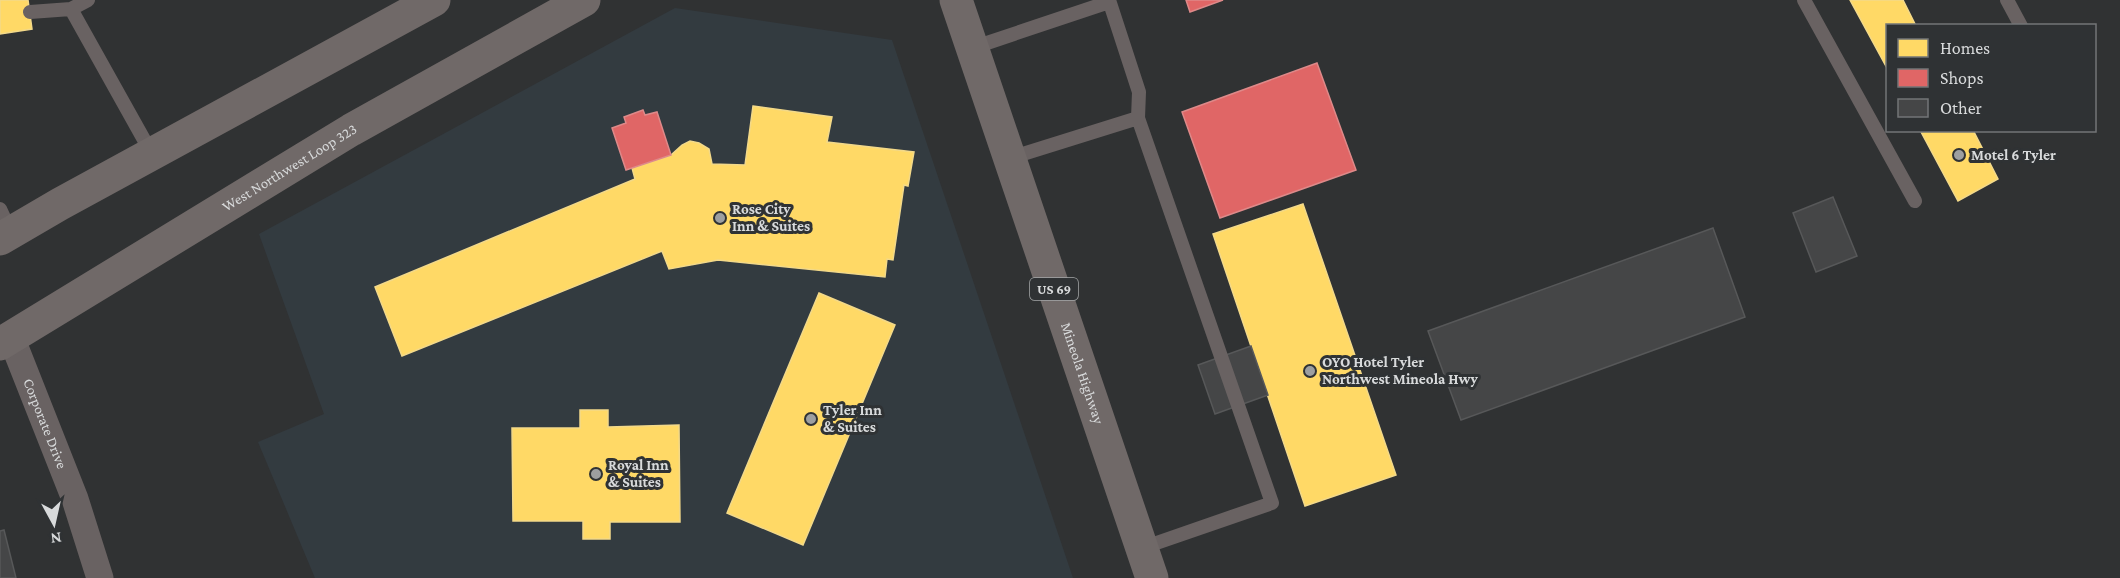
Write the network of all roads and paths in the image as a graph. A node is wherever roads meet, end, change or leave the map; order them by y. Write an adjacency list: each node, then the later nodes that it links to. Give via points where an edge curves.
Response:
1 (88, 0): 8 (lane)
2 (434, 0): 13 (highway)
3 (584, 0): 17 (highway, West Northwest Loop 323, via 351,130)
4 (956, 0): 11 (highway, Mineola Highway / US 69)
5 (1804, 0): 15 (lane)
6 (2007, 0): 10 (lane)
7 (1109, 1): 11 (lane); 12 (lane, via 1139,92)
8 (70, 9): 9 (lane); 13 (lane)
9 (30, 12)
10 (2020, 24)
11 (971, 48): 14 (highway, Mineola Highway / US 69)
12 (1138, 118): 14 (lane); 18 (lane, via 1272,503)
13 (152, 154): 16 (highway)
14 (1010, 158): 18 (highway, Mineola Highway / US 69)
15 (1915, 201)
16 (4, 227)
17 (6, 340): 19 (street, Corporate Drive, via 75,499)
18 (1147, 563)
19 (100, 578)

